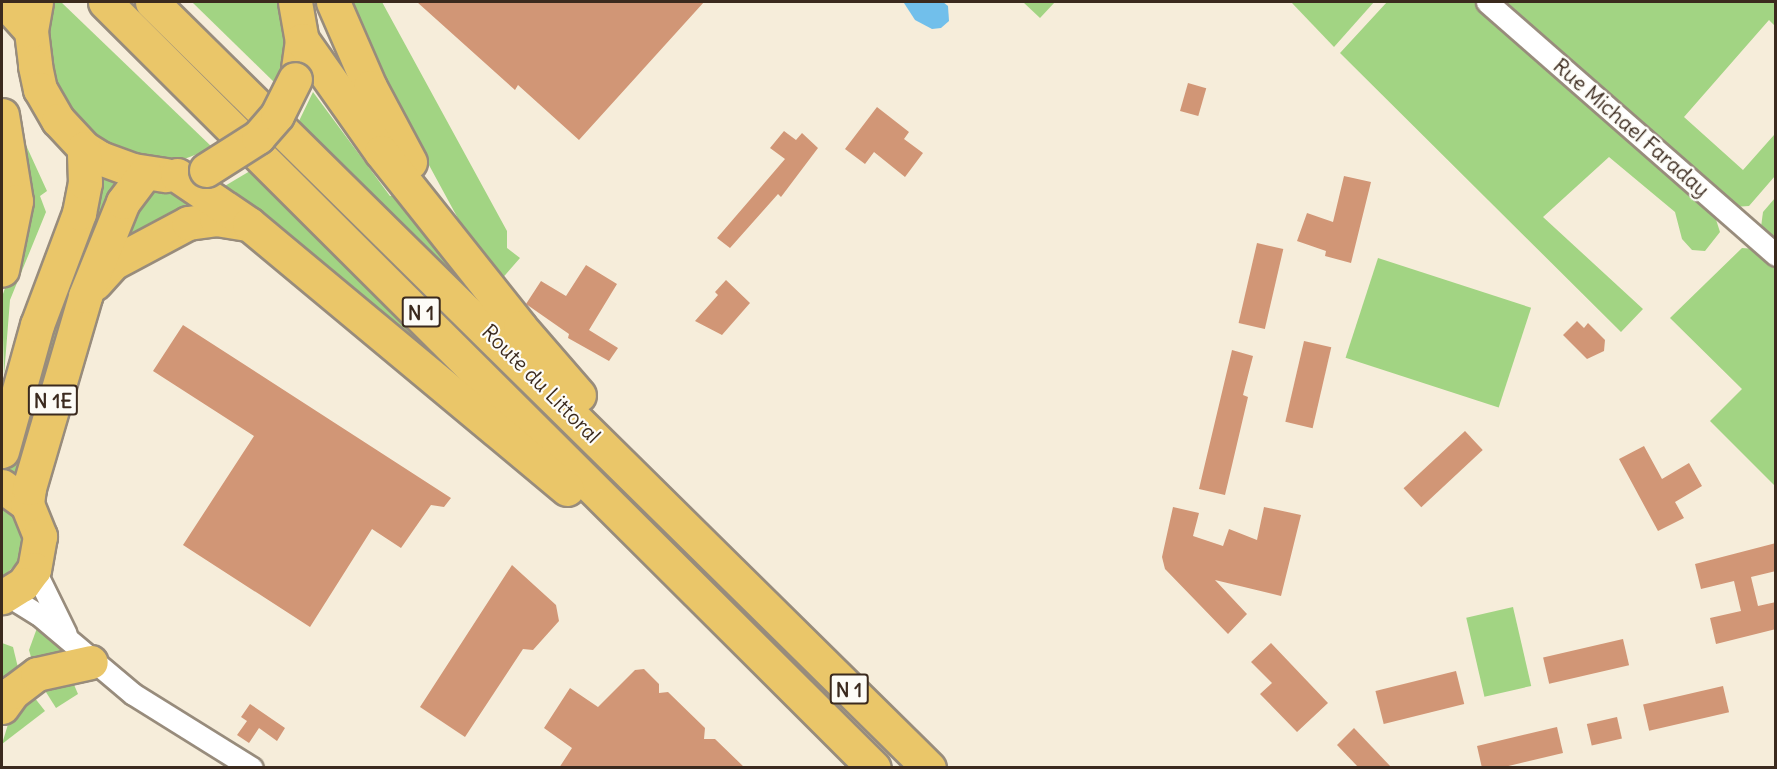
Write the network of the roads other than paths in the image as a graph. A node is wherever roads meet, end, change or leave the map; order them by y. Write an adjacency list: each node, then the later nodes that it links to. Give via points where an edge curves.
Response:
1 (105, 2): 22 (main road, Route du Littoral / N 1)
2 (152, 2): 21 (main road, Route du Littoral / N 1)
3 (295, 2): 7 (main road)
4 (333, 2): 13 (main road, via 369,87)
5 (1487, 2): 14 (street, Rue Michael Faraday)
6 (27, 9): 9 (main road, via 40,89 58,120)
7 (302, 40): 11 (main road, bridge, via 295,79 277,116 258,137); 13 (main road, via 381,152)
8 (2, 115): 15 (main road, via 16,201)
9 (84, 148): 10 (main road, via 112,164); 17 (main road, N 1E, via 85,183 79,213 37,325)
10 (145, 173): 11 (main road); 16 (main road, N 1E, via 123,202)
11 (192, 173): 12 (main road)
12 (249, 224): 16 (main road, via 216,219 188,223 113,263); 22 (main road)
13 (461, 253): 21 (main road, via 520,327)
14 (1776, 255)
15 (2, 270)
16 (85, 296): 18 (main road, N 1E, via 29,488)
17 (2, 451)
18 (14, 495): 19 (main road, via 40,536)
19 (34, 569): 20 (main road); 23 (street)
20 (4, 596): 23 (street)
21 (769, 610): 28 (main road, Route du Littoral / N 1)
22 (732, 627): 27 (main road, Route du Littoral / N 1)
23 (67, 637): 24 (street)
24 (91, 662): 25 (main road, via 37,674 13,692); 26 (street, via 133,694)
25 (2, 707)
26 (252, 768)
27 (874, 768)
28 (929, 768)

